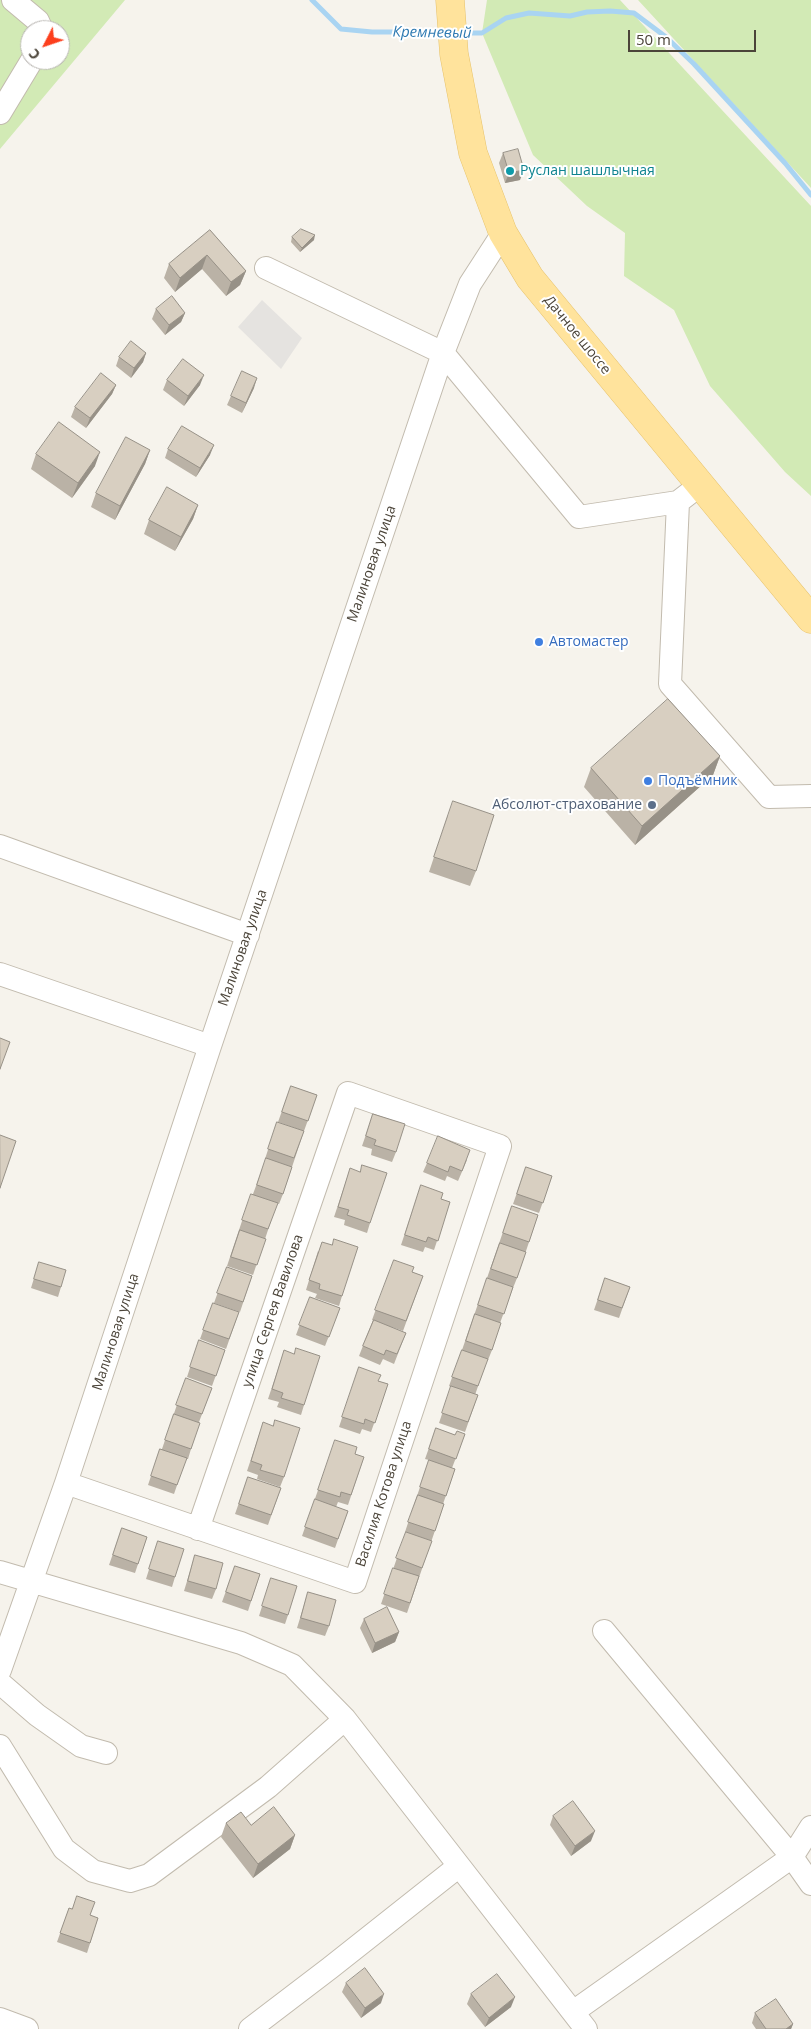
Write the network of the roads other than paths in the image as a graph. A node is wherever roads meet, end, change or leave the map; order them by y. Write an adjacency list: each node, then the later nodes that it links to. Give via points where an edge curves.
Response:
1 (13, 0): 3 (street)
2 (450, 7): 6 (main road, Дачное шоссе, via 454,54 473,153)
3 (36, 20)
4 (26, 70): 5 (street)
5 (0, 114)
6 (503, 233): 8 (street, Малиновая улица, via 470,284); 9 (main road, Дачное шоссе, via 530,278)
7 (266, 268): 8 (street)
8 (443, 354): 10 (street, via 578,517); 14 (street, Малиновая улица)
9 (700, 485): 10 (street); 11 (main road, Дачное шоссе)
10 (678, 502): 12 (street, via 670,684 769,797)
11 (811, 619)
12 (811, 796)
13 (0, 846): 14 (street)
14 (248, 935): 16 (street, Малиновая улица)
15 (0, 974): 16 (street)
16 (210, 1046): 18 (street, Малиновая улица)
17 (348, 1093): 19 (street, улица Сергея Вавилова); 19 (street, Василия Котова улица, via 500,1146 355,1582)
18 (66, 1483): 19 (street, Василия Котова улица); 21 (street, Малиновая улица)
19 (198, 1529)
20 (0, 1572): 21 (street)
21 (31, 1582): 23 (street, Малиновая улица); 25 (street, via 241,1643 292,1665)
22 (604, 1631): 29 (street)
23 (0, 1670)
24 (0, 1683): 27 (street, via 37,1715 81,1746)
25 (346, 1719): 26 (street, via 268,1788 149,1875 130,1881 93,1872 64,1850); 30 (street)
26 (0, 1746)
27 (106, 1753)
28 (811, 1827): 29 (street)
29 (792, 1858): 31 (street); 33 (street)
30 (459, 1866): 33 (street); 35 (street)
31 (811, 1884)
32 (0, 2019): 34 (street)
33 (579, 2021)
34 (27, 2029)
35 (250, 2029)

